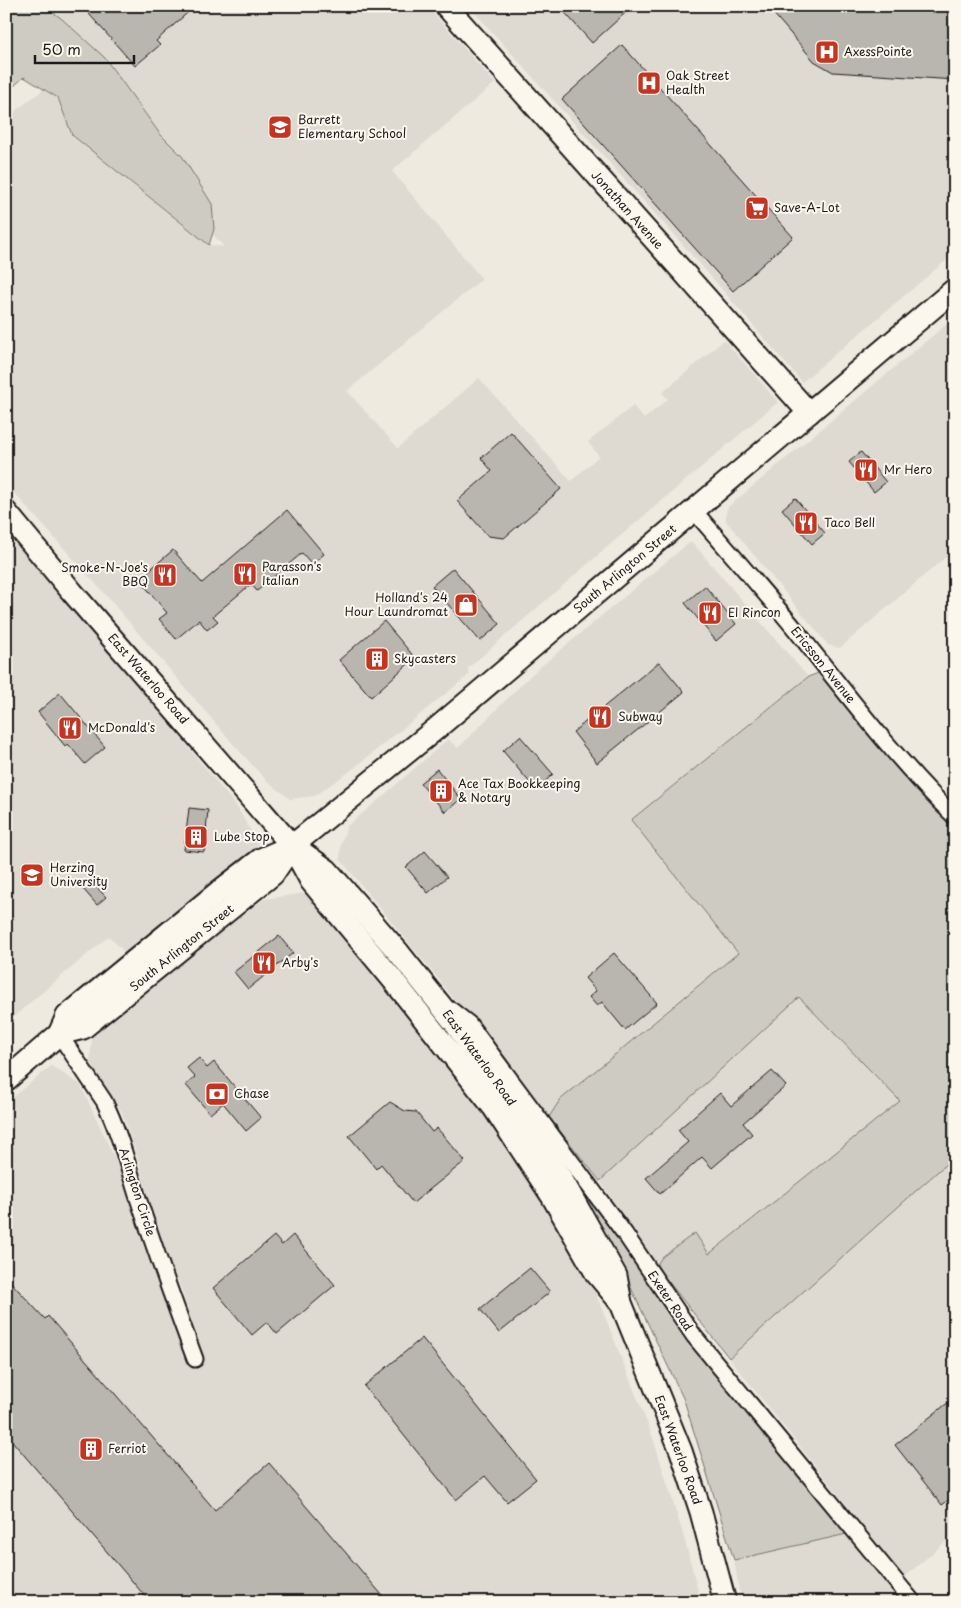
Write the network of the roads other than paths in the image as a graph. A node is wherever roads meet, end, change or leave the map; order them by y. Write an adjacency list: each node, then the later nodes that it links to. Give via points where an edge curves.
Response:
1 (446, 6): 3 (main road, Jonathan Avenue)
2 (955, 289): 3 (main road, South Arlington Street)
3 (809, 413): 4 (main road, South Arlington Street)
4 (694, 511): 6 (street, Ericsson Avenue, via 914,775); 7 (main road, South Arlington Street)
5 (6, 512): 7 (main road, East Waterloo Road)
6 (955, 817)
7 (292, 846): 8 (main road, East Waterloo Road, via 327,870); 9 (main road, South Arlington Street, via 261,859 212,897 67,1016); 11 (main road, East Waterloo Road, via 311,881 494,1108 556,1203 596,1273)
8 (434, 997): 11 (main road, East Waterloo Road, via 561,1178 616,1276); 14 (street, Exeter Road, via 469,1024 625,1234 694,1336)
9 (59, 1034): 10 (main road, South Arlington Street); 12 (street, Arlington Circle, via 110,1113)
10 (6, 1080)
11 (621, 1303): 13 (main road, East Waterloo Road, via 681,1451)
12 (195, 1359)
13 (725, 1602)
14 (913, 1602)

